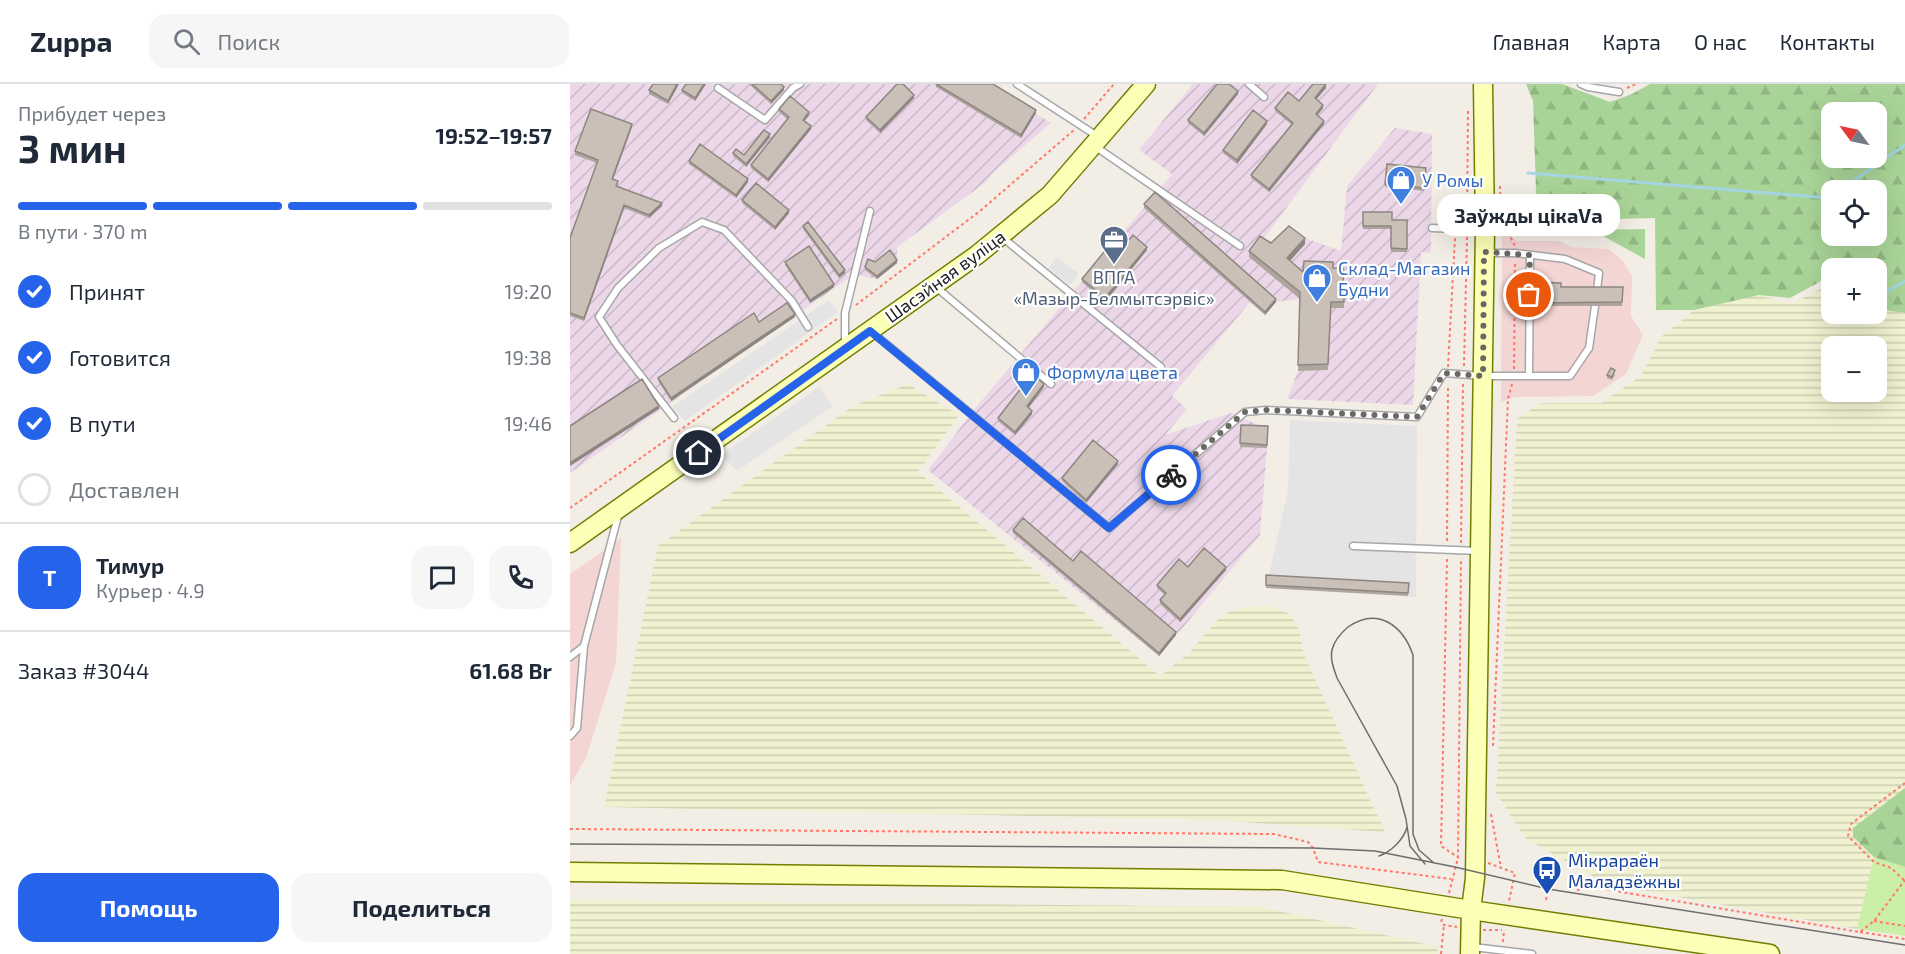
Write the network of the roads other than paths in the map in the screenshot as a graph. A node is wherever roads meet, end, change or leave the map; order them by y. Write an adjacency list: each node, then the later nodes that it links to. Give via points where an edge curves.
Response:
1 (800, 84): 7 (lane, via 765,120)
2 (1017, 84): 10 (lane)
3 (1146, 84): 10 (main road, Шасэйная вуліца)
4 (1249, 84): 9 (lane)
5 (1483, 84): 13 (main road)
6 (1581, 84): 8 (lane)
7 (718, 88)
8 (1619, 92)
9 (1264, 97)
10 (1096, 141): 14 (main road, Шасэйная вуліца, via 1050,195); 15 (lane)
11 (870, 211): 23 (lane, via 845,313)
12 (1431, 228): 13 (lane)
13 (1476, 230): 16 (main road)
14 (1000, 236): 18 (main road, Шасэйная вуліца); 24 (lane)
15 (1240, 246)
16 (1484, 252): 17 (lane); 25 (main road)
17 (1530, 255): 19 (lane, via 1565,259 1599,273); 26 (lane)
18 (934, 286): 22 (main road, Шасэйная вуліца); 27 (lane)
19 (1597, 290)
20 (1595, 306): 26 (lane, via 1589,348 1570,376)
21 (808, 327): 28 (lane, via 792,301 724,230 702,222 659,248 618,288 599,317)
22 (870, 331): 23 (main road, Шасэйная вуліца); 25 (lane, via 1109,528 1245,412 1417,417 1444,373)
23 (845, 349): 29 (main road, Шасэйная вуліца)
24 (1161, 367)
25 (1483, 376): 26 (lane); 32 (main road)
26 (1529, 376)
27 (1051, 384)
28 (674, 418)
29 (620, 508): 30 (main road, Шасэйная вуліца); 33 (lane)
30 (570, 543)
31 (1353, 546): 32 (lane)
32 (1480, 551): 37 (main road, via 1467,858 1475,879)
33 (584, 646): 34 (lane); 35 (lane, via 577,728)
34 (570, 657)
35 (570, 736)
36 (570, 872): 37 (main road, via 1282,880 1443,914)
37 (1471, 910): 38 (main road); 40 (main road)
38 (1470, 950): 39 (lane)
39 (1532, 954)
40 (1770, 954)

